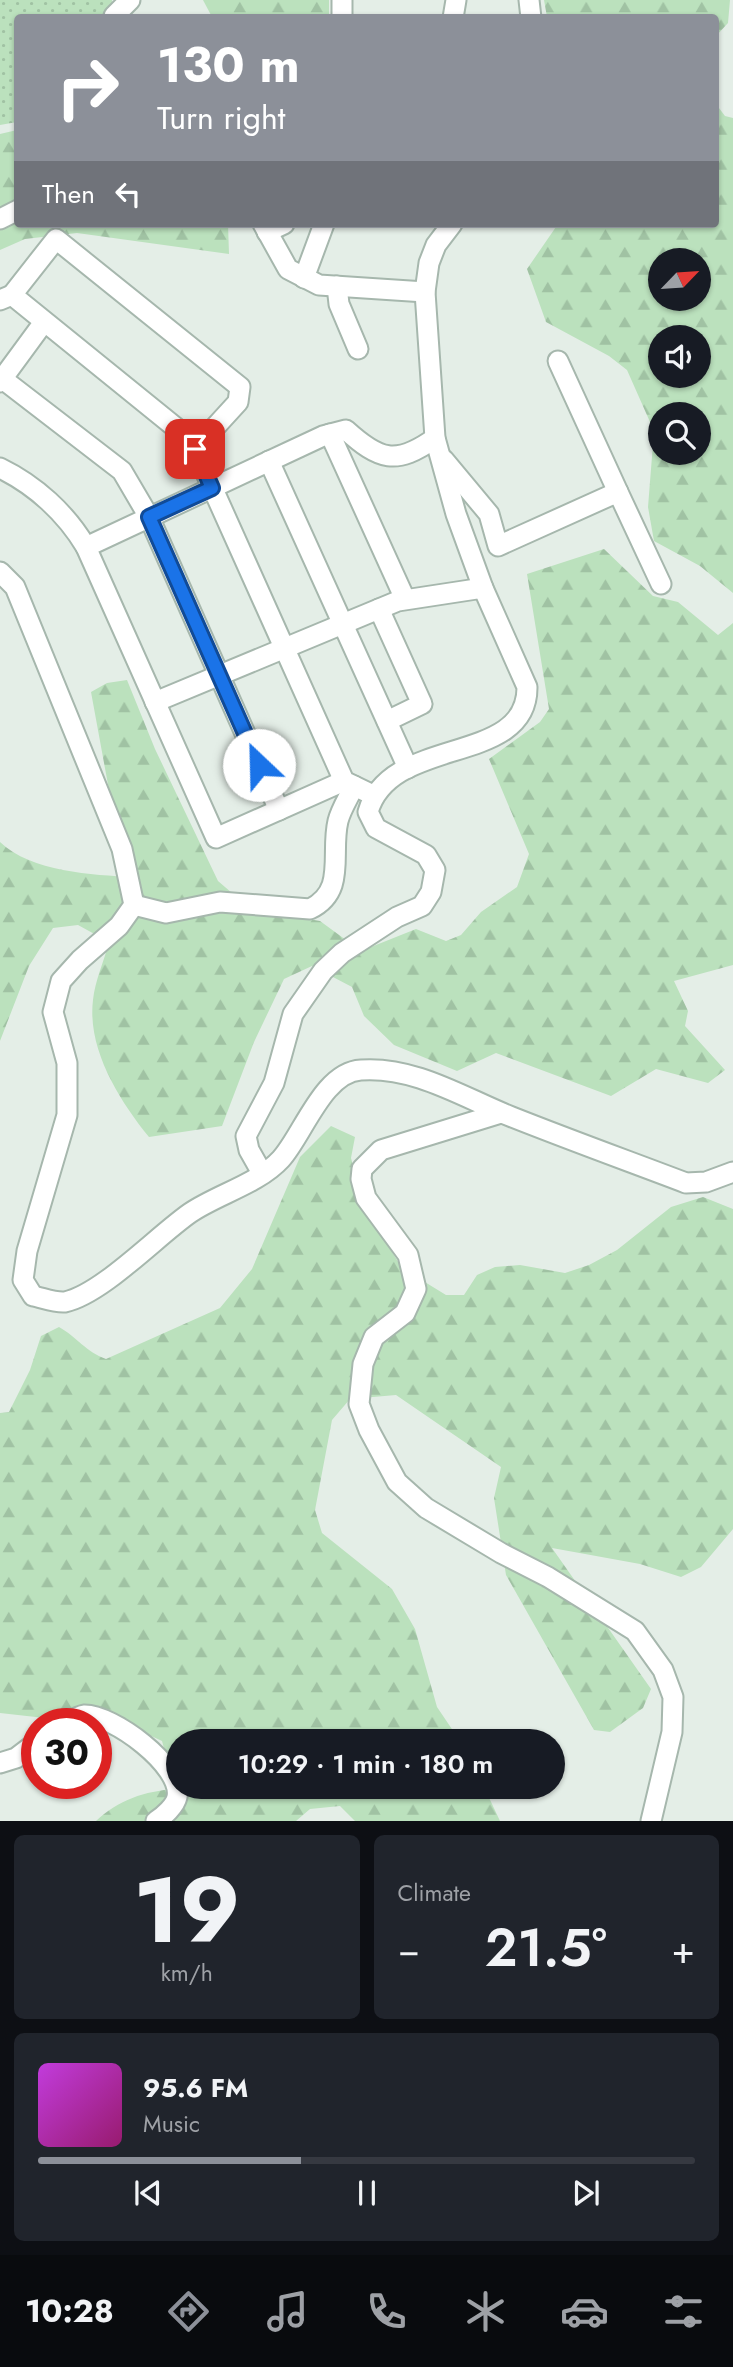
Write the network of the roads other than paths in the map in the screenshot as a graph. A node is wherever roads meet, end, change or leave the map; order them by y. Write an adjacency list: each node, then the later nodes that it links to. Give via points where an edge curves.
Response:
1 (271, 228): 4 (street, via 288,269)
2 (322, 228): 4 (street)
3 (449, 228): 6 (street, via 429,263)
4 (303, 278): 5 (street)
5 (337, 286): 6 (street); 9 (street, via 339,304)
6 (425, 292): 13 (street)
7 (6, 297): 8 (street); 14 (street, via 56,239 240,387 238,402)
8 (44, 322): 11 (street); 14 (street, via 191,440)
9 (358, 349)
10 (558, 361): 18 (street)
11 (1, 379): 19 (street, via 122,471)
12 (330, 434): 13 (street, via 346,430 366,448 391,458); 15 (street); 24 (street)
13 (437, 446): 18 (street, via 489,514 498,546); 23 (street)
14 (195, 449): 17 (street)
15 (269, 461): 17 (street); 26 (street)
16 (0, 468): 20 (street, via 19,477 71,522)
17 (212, 488): 19 (street); 27 (street)
18 (618, 492): 22 (street)
19 (149, 517): 20 (street); 28 (street)
20 (86, 547): 29 (street)
21 (0, 572): 35 (street, via 15,587 122,849)
22 (661, 584)
23 (483, 588): 24 (street); 31 (street, via 527,687 527,700 520,716 504,731)
24 (405, 599): 25 (street)
25 (379, 609): 26 (street); 30 (street, via 422,704)
26 (343, 624): 27 (street); 30 (street)
27 (284, 648): 28 (street); 32 (street)
28 (218, 676): 29 (street); 34 (street)
29 (155, 702): 34 (street, via 216,838)
30 (387, 721): 31 (street)
31 (408, 768): 33 (street, via 387,778)
32 (349, 783): 33 (street); 34 (street); 35 (street, via 338,821 334,886 322,903 310,909 219,902 166,913)
33 (373, 795): 38 (street, via 368,812 376,828 426,855 435,870 430,892 422,906 342,953 323,971 293,1014 274,1083 246,1136)
34 (279, 810)
35 (134, 905): 38 (street, via 119,926 61,981 52,1012 66,1063 67,1115 27,1251 23,1280 33,1296 65,1301 96,1287 192,1212)
36 (501, 1113): 37 (street, via 686,1183 706,1182); 38 (street, via 445,1087 397,1073 359,1069 339,1080 314,1106 281,1159); 43 (street, via 381,1150 362,1169 366,1198 408,1255 416,1289 405,1313 374,1337 363,1364 359,1404 397,1482 426,1508 635,1631 663,1670 673,1697 672,1732)
37 (733, 1172)
38 (262, 1173)
39 (112, 1722): 42 (street, via 165,1765 176,1781 177,1798)
40 (21, 1754): 41 (street)
41 (0, 1763)
42 (156, 1821)
43 (651, 1821)

